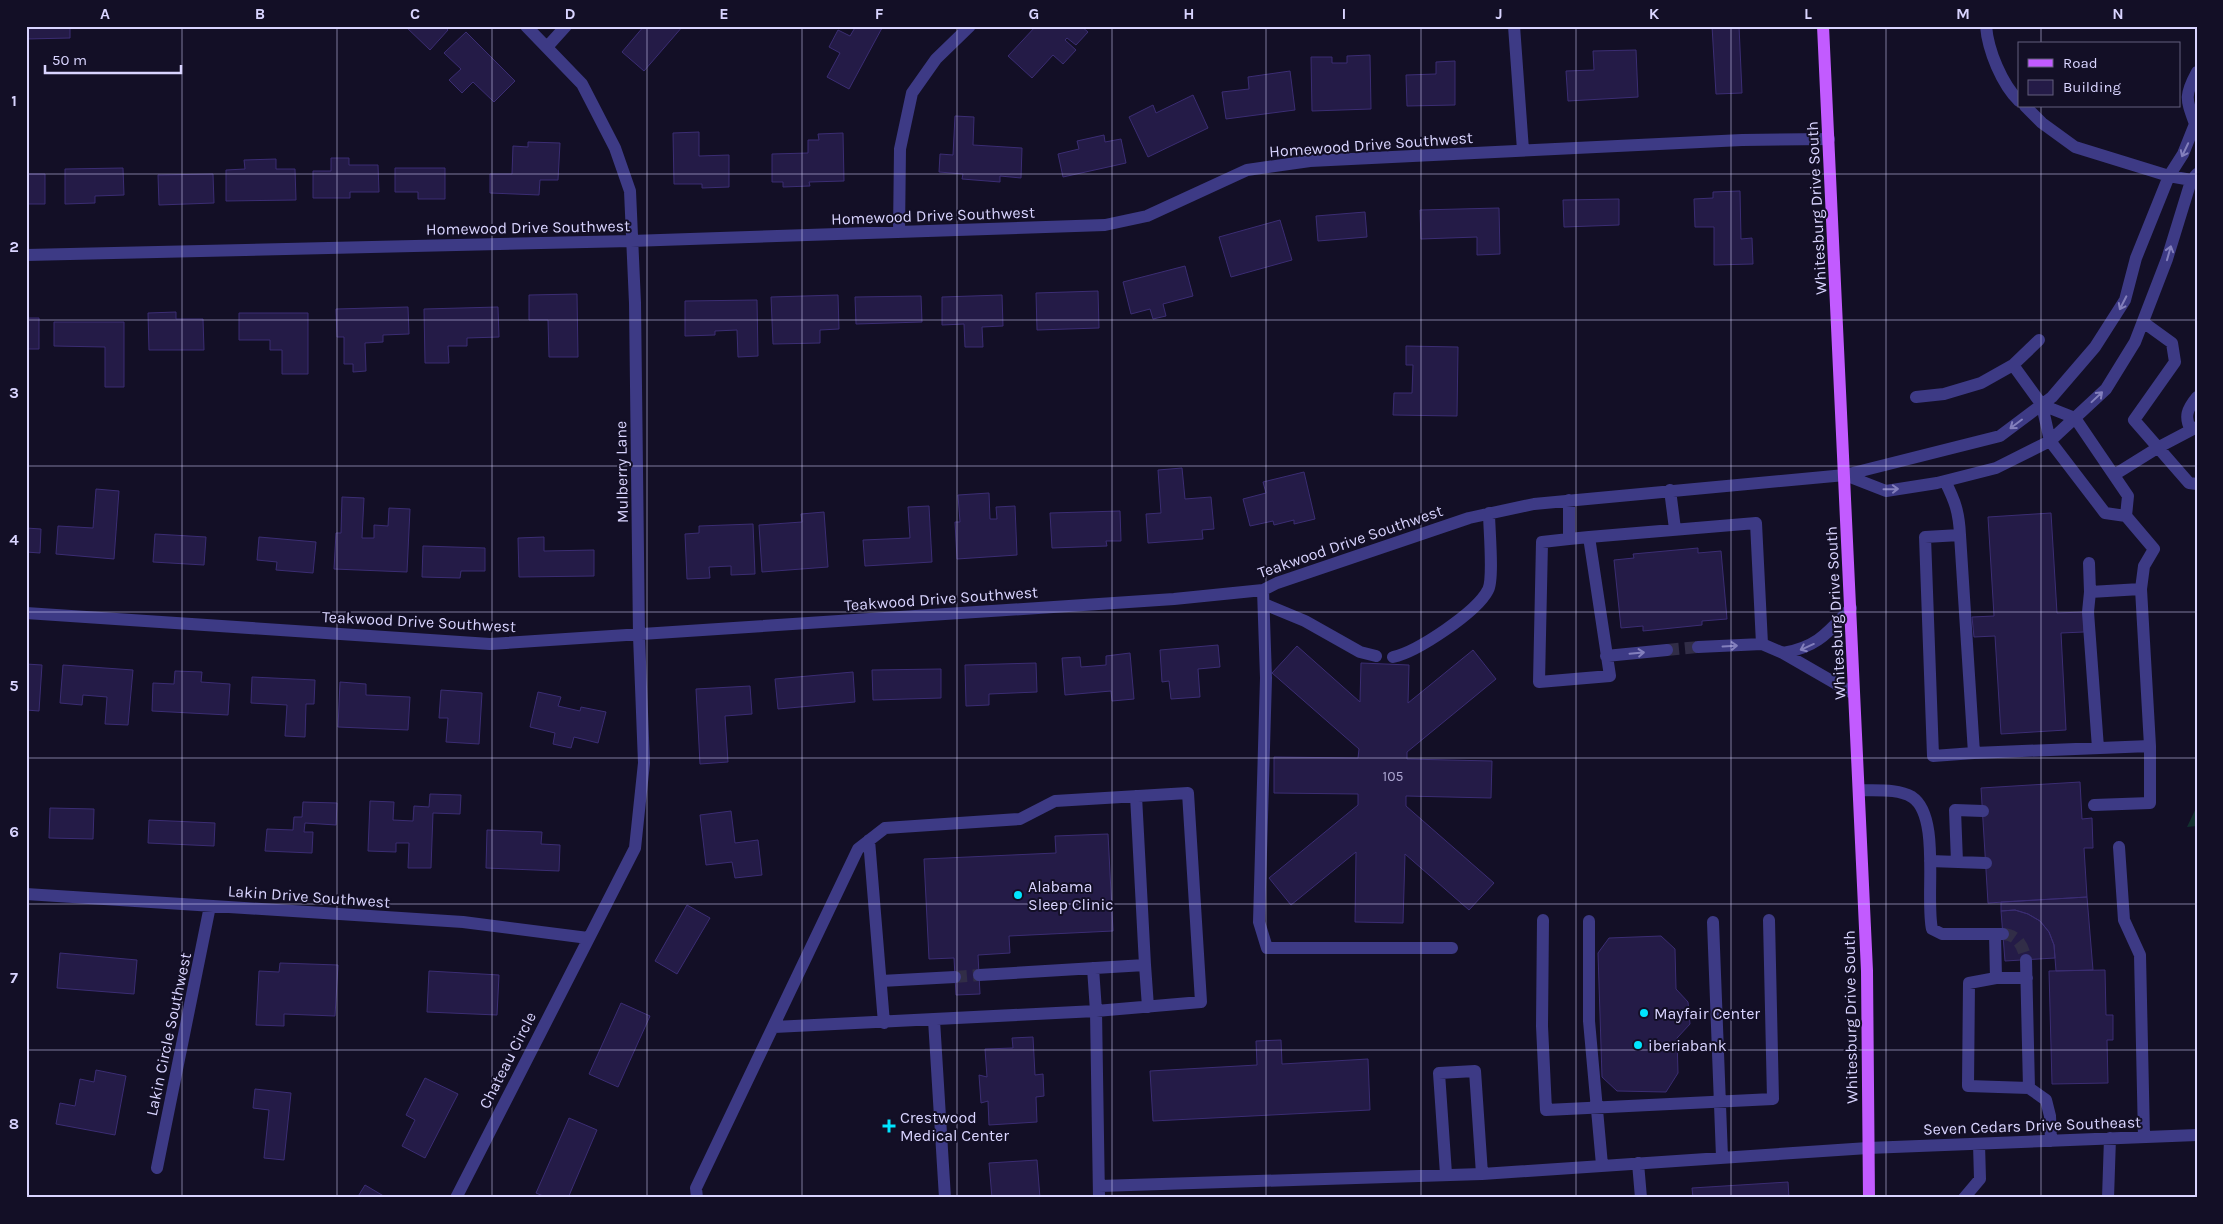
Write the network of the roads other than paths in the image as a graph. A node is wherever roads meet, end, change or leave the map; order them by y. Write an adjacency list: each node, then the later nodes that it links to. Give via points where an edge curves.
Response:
1 (526, 26): 7 (street, Mulberry Lane)
2 (566, 26): 7 (street)
3 (970, 26): 15 (street, via 936,59 912,93 900,149)
4 (1514, 26): 12 (street)
5 (1824, 26): 11 (main road, Whitesburg Drive South)
6 (1986, 26): 9 (street, via 1996,64)
7 (547, 47): 16 (street, Mulberry Lane, via 582,84 615,148 630,191)
8 (2197, 72): 13 (street, Teakwood Drive Southwest, one-way to 13, via 2187,91 2196,124)
9 (2018, 100)
10 (2027, 108): 13 (street, via 2075,147)
11 (1829, 139): 12 (street, Homewood Drive Southwest); 28 (main road, Whitesburg Drive South)
12 (1523, 150): 15 (street, Homewood Drive Southwest, via 1310,161 1247,170 1147,216 1105,225)
13 (2169, 176): 14 (street); 23 (street, Teakwood Drive Southwest, one-way to 23, via 2136,258 2125,300 2095,347)
14 (2195, 179): 18 (street, one-way to 14)
15 (899, 232): 16 (street, Homewood Drive Southwest)
16 (631, 241): 17 (street, Homewood Drive Southwest); 47 (street, Mulberry Lane, via 635,304)
17 (26, 255)
18 (2143, 322): 24 (street, one-way to 18, via 2106,389 2135,342); 27 (street, via 2172,343 2175,362 2134,420)
19 (2039, 340): 20 (street)
20 (2013, 365): 21 (street, via 1981,384 1944,394); 23 (street)
21 (1916, 397)
22 (2197, 397): 25 (street, via 2188,408 2186,422)
23 (2042, 405): 24 (street); 26 (street); 28 (street, Teakwood Drive Southwest, one-way to 28, via 2000,436)
24 (2075, 418): 26 (street); 29 (street)
25 (2194, 429): 27 (street)
26 (2050, 441): 30 (street, via 1996,468); 35 (street, via 2105,513)
27 (2159, 447): 29 (street); 31 (street, via 2190,483)
28 (1845, 475): 30 (street, one-way to 30, via 1886,491); 32 (street, Teakwood Drive Southwest); 45 (main road, Whitesburg Drive South)
29 (2114, 475): 35 (street, via 2128,496)
30 (1944, 481): 37 (street, via 1957,504)
31 (2197, 484)
32 (1670, 490): 33 (street, Teakwood Drive Southwest); 36 (street)
33 (1569, 500): 34 (street, Teakwood Drive Southwest); 39 (street)
34 (1489, 513): 41 (street, Teakwood Drive Southwest); 54 (street, via 1489,589 1454,623 1417,648)
35 (2126, 516): 42 (street, via 2154,549 2144,566)
36 (1674, 530): 38 (street); 48 (street, via 1756,522)
37 (1960, 535): 58 (street); 58 (street, via 1926,537 1934,756)
38 (1589, 537): 39 (street); 53 (street)
39 (1569, 539): 53 (street, via 1542,542 1539,682 1610,676)
40 (2089, 562): 43 (street)
41 (1263, 590): 44 (street); 47 (street, Teakwood Drive Southwest)
42 (2141, 590): 43 (street); 56 (street)
43 (2090, 592): 57 (street, via 2088,612)
44 (1264, 604): 52 (street, via 1306,621 1360,652); 75 (street, via 1266,678 1259,922 1267,948)
45 (1851, 608): 51 (street, one-way to 51, via 1810,646); 55 (main road, Whitesburg Drive South)
46 (26, 613): 47 (street, Teakwood Drive Southwest, via 490,644)
47 (639, 636): 74 (street, Mulberry Lane, via 644,763 635,848)
48 (1762, 644): 49 (street, one-way to 48); 51 (street)
49 (1698, 647)
50 (1667, 650): 53 (street, one-way to 50)
51 (1783, 653): 55 (street)
52 (1376, 656)
53 (1606, 656)
54 (1393, 657)
55 (1854, 694): 59 (main road, Whitesburg Drive South)
56 (2150, 746): 57 (street); 61 (street, via 2150,803)
57 (2098, 748): 58 (street)
58 (1974, 753)
59 (1859, 790): 65 (street, via 1894,792 1911,797 1924,809); 97 (main road, Whitesburg Drive South, via 1867,971)
60 (1136, 796): 63 (street, via 1055,801 1020,818 885,828); 77 (street); 84 (street, via 1188,793 1201,1002)
61 (2094, 805)
62 (1983, 811): 66 (street, via 1955,810)
63 (869, 840): 83 (street); 88 (street, via 858,849)
64 (2119, 847): 93 (street, via 2124,920 2140,955)
65 (1930, 861): 66 (street); 81 (street, via 1928,914 1932,929 1942,934 1998,934)
66 (1957, 862): 67 (street)
67 (1986, 863)
68 (26, 894): 69 (street, Lakin Drive Southwest)
69 (210, 906): 74 (street, Lakin Drive Southwest, via 463,922); 101 (street, Lakin Circle Southwest)
70 (1543, 920): 91 (street, via 1542,1026 1546,1110)
71 (1769, 920): 90 (street, via 1773,1099)
72 (1589, 921): 91 (street, via 1589,1021)
73 (1713, 922): 90 (street)
74 (588, 938): 105 (street, Chateau Circle)
75 (1452, 948)
76 (2026, 960): 82 (street)
77 (1145, 965): 78 (street); 84 (street)
78 (1092, 968): 79 (street); 85 (street)
79 (979, 975)
80 (955, 977): 83 (street)
81 (1996, 978): 82 (street); 89 (street, via 1969,983 1968,1086)
82 (2027, 978): 89 (street)
83 (881, 982): 87 (street)
84 (1148, 1007): 85 (street)
85 (1096, 1011): 86 (street); 104 (street)
86 (934, 1020): 87 (street); 107 (street)
87 (884, 1023): 88 (street)
88 (774, 1027): 106 (street, via 696,1188)
89 (2029, 1088): 95 (street, via 2046,1100)
90 (1721, 1102): 91 (street); 98 (street)
91 (1597, 1108): 100 (street)
92 (2197, 1135): 93 (street, Seven Cedars Drive Southeast)
93 (2144, 1137): 94 (street, Seven Cedars Drive Southeast)
94 (2110, 1138): 95 (street, Seven Cedars Drive Southeast); 111 (street)
95 (2051, 1141): 96 (street, Seven Cedars Drive Southeast)
96 (1979, 1144): 97 (street, Seven Cedars Drive Southeast); 110 (street, via 1980,1179)
97 (1868, 1148): 98 (street, Seven Cedars Drive Southeast); 109 (main road, Whitesburg Drive South)
98 (1722, 1157): 99 (street, Seven Cedars Drive Southeast)
99 (1638, 1163): 100 (street, Seven Cedars Drive Southeast); 108 (street)
100 (1602, 1165): 103 (street, Seven Cedars Drive Southeast)
101 (157, 1168)
102 (1446, 1174): 103 (street, Seven Cedars Drive Southeast); 103 (street, via 1439,1073 1475,1070); 104 (street, Seven Cedars Drive Southeast)
103 (1482, 1174)
104 (1099, 1192)
105 (456, 1198)
106 (697, 1198)
107 (945, 1198)
108 (1640, 1198)
109 (1869, 1198)
110 (1964, 1198)
111 (2108, 1198)

